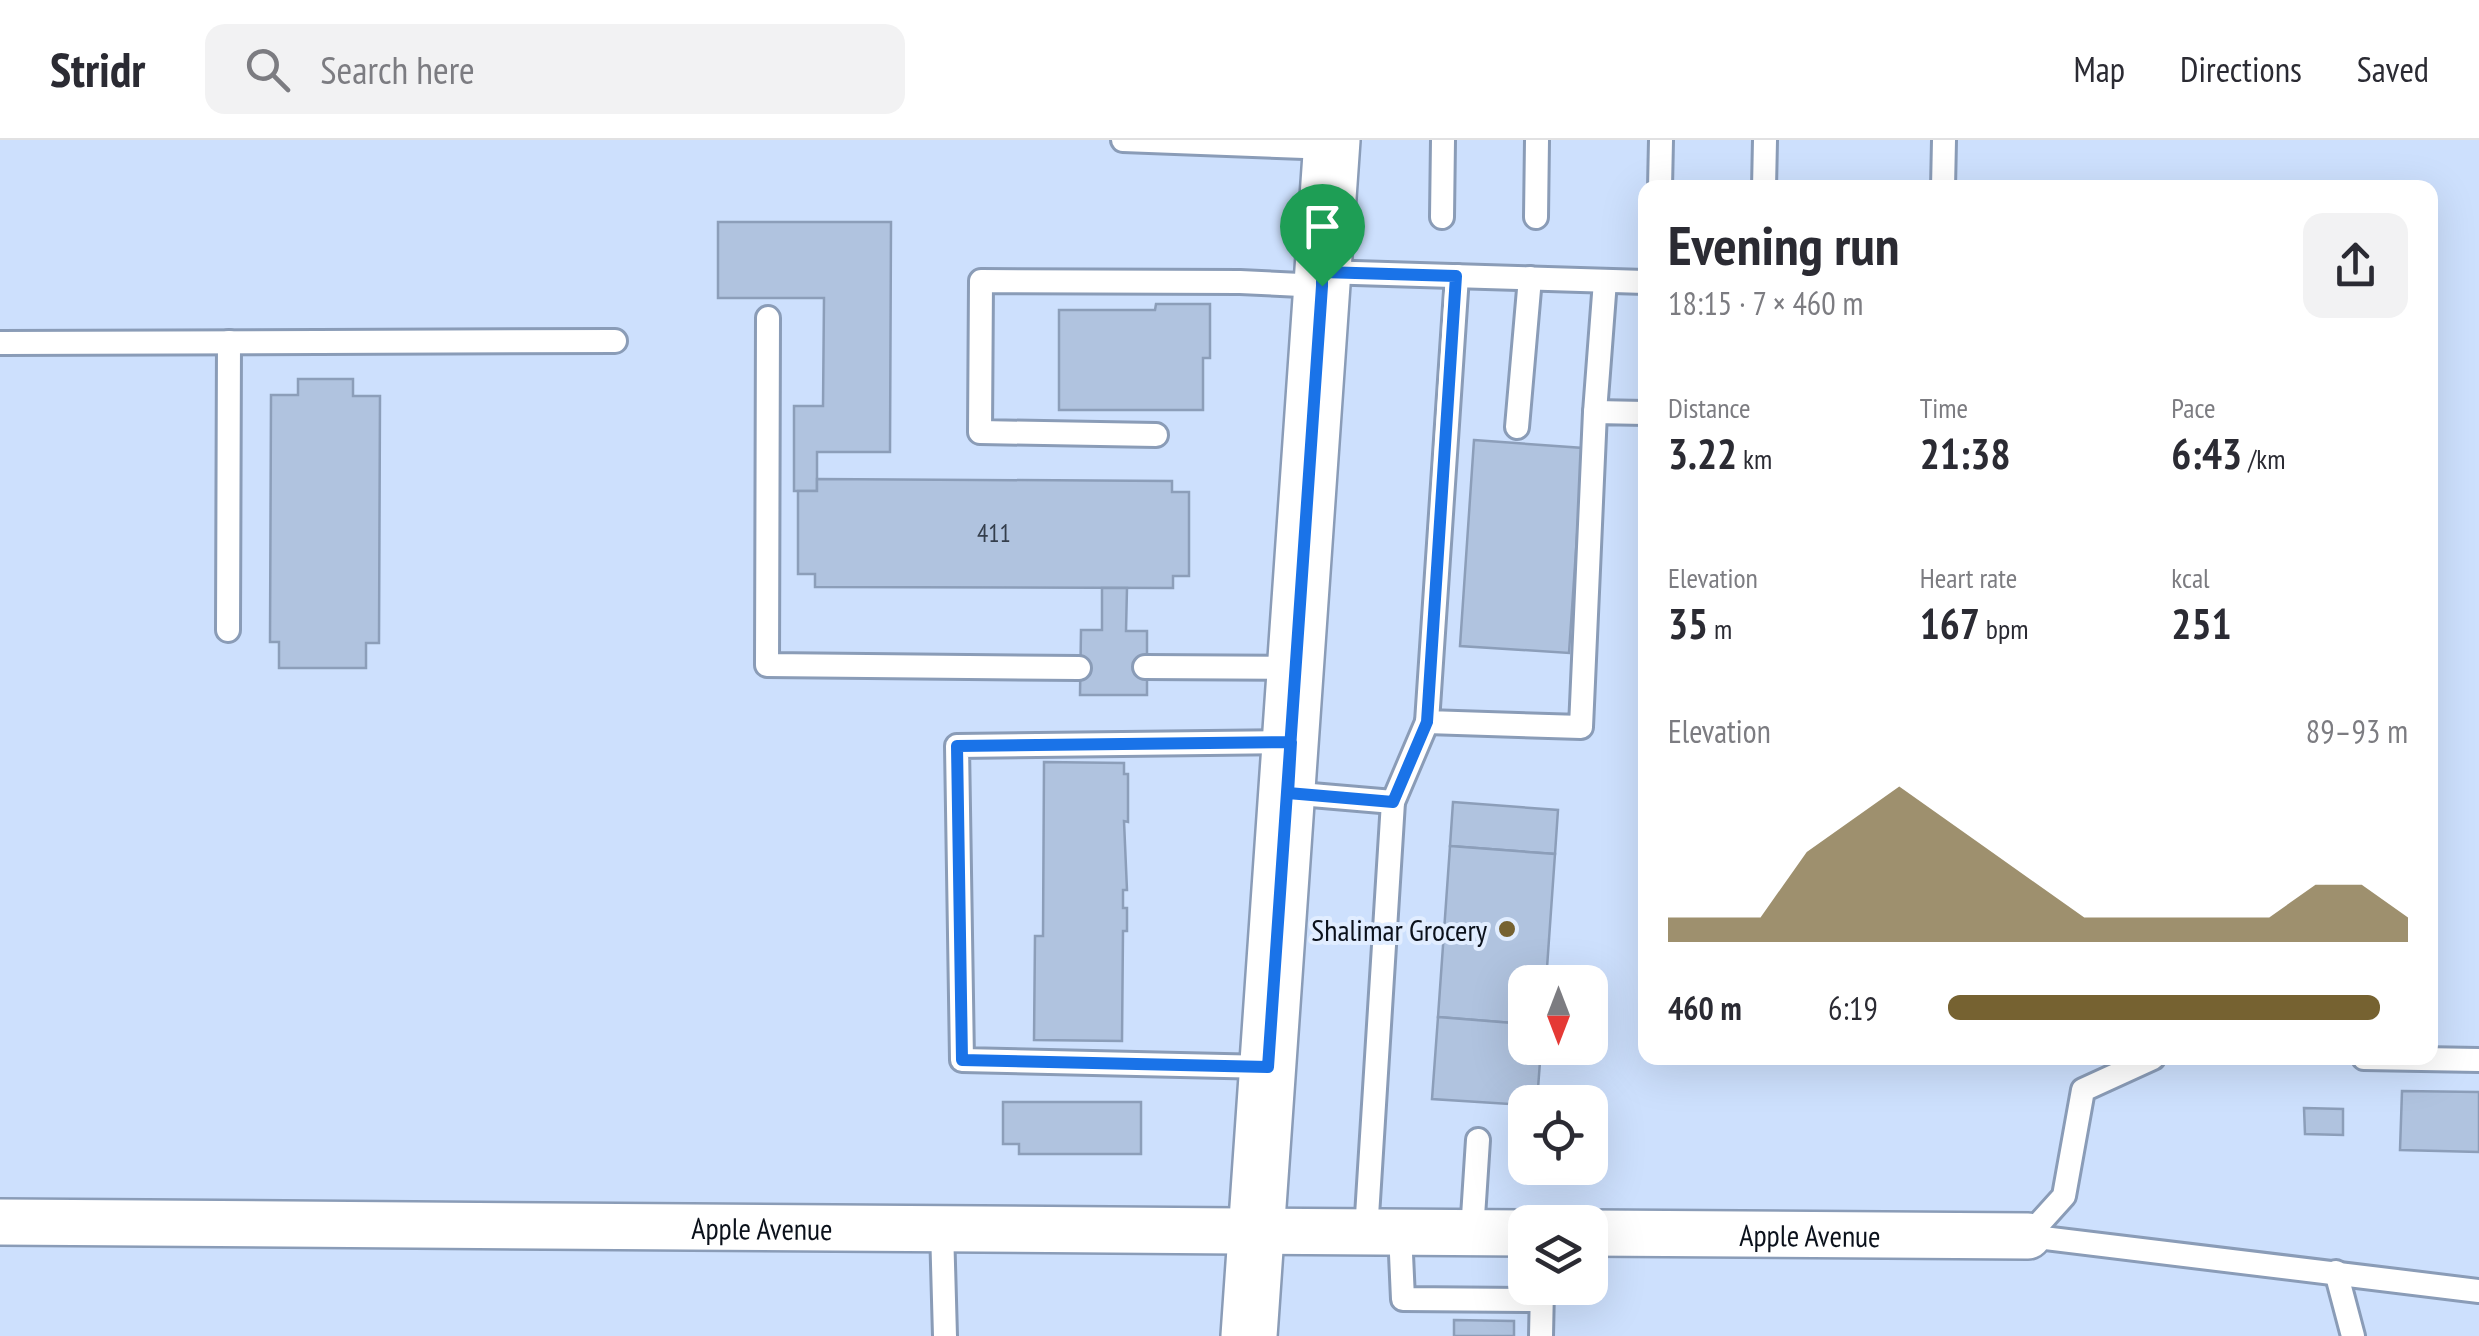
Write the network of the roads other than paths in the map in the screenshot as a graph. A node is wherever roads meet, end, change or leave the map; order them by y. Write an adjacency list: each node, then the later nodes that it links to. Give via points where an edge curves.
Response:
1 (1123, 140): 7 (lane)
2 (1443, 140): 11 (lane)
3 (1537, 140): 12 (lane)
4 (1661, 140): 8 (lane)
5 (1765, 140): 9 (lane)
6 (1944, 140): 10 (lane)
7 (1332, 144): 15 (main road)
8 (1660, 180)
9 (1764, 180)
10 (1944, 180)
11 (1442, 217)
12 (1536, 217)
13 (1456, 276): 14 (lane); 15 (lane); 30 (lane)
14 (1530, 278): 16 (lane); 24 (lane)
15 (1322, 279): 25 (lane, via 981,281 980,432); 29 (main road)
16 (1605, 281): 17 (lane); 22 (lane)
17 (1638, 282)
18 (768, 318): 28 (lane, via 767,666)
19 (615, 341): 20 (lane)
20 (229, 342): 21 (lane); 26 (lane)
21 (0, 343)
22 (1596, 412): 23 (lane); 30 (lane, via 1581,727)
23 (1638, 412)
24 (1517, 427)
25 (1156, 435)
26 (228, 630)
27 (1145, 667): 29 (lane)
28 (1078, 668)
29 (1296, 668): 31 (main road)
30 (1427, 722): 32 (lane)
31 (1289, 768): 32 (lane); 36 (main road); 36 (lane, via 957,746 962,1060)
32 (1393, 802): 41 (lane)
33 (2438, 1059): 34 (lane)
34 (2479, 1060)
35 (2138, 1065): 45 (lane, via 2083,1090 2064,1196)
36 (1268, 1067): 40 (main road)
37 (1478, 1140): 42 (lane)
38 (0, 1222): 39 (street, Apple Avenue)
39 (942, 1228): 40 (street, Apple Avenue); 50 (lane)
40 (1256, 1231): 41 (street, Apple Avenue); 51 (main road)
41 (1383, 1232): 42 (street, Apple Avenue); 48 (lane, via 1403,1299)
42 (1472, 1232): 43 (street, Apple Avenue)
43 (1508, 1233)
44 (1608, 1233): 45 (street, Apple Avenue)
45 (2028, 1236): 46 (lane)
46 (2336, 1272): 47 (lane); 53 (lane)
47 (2479, 1290)
48 (1508, 1295)
49 (1541, 1305): 52 (lane)
50 (945, 1336)
51 (1248, 1336)
52 (1540, 1336)
53 (2353, 1336)

